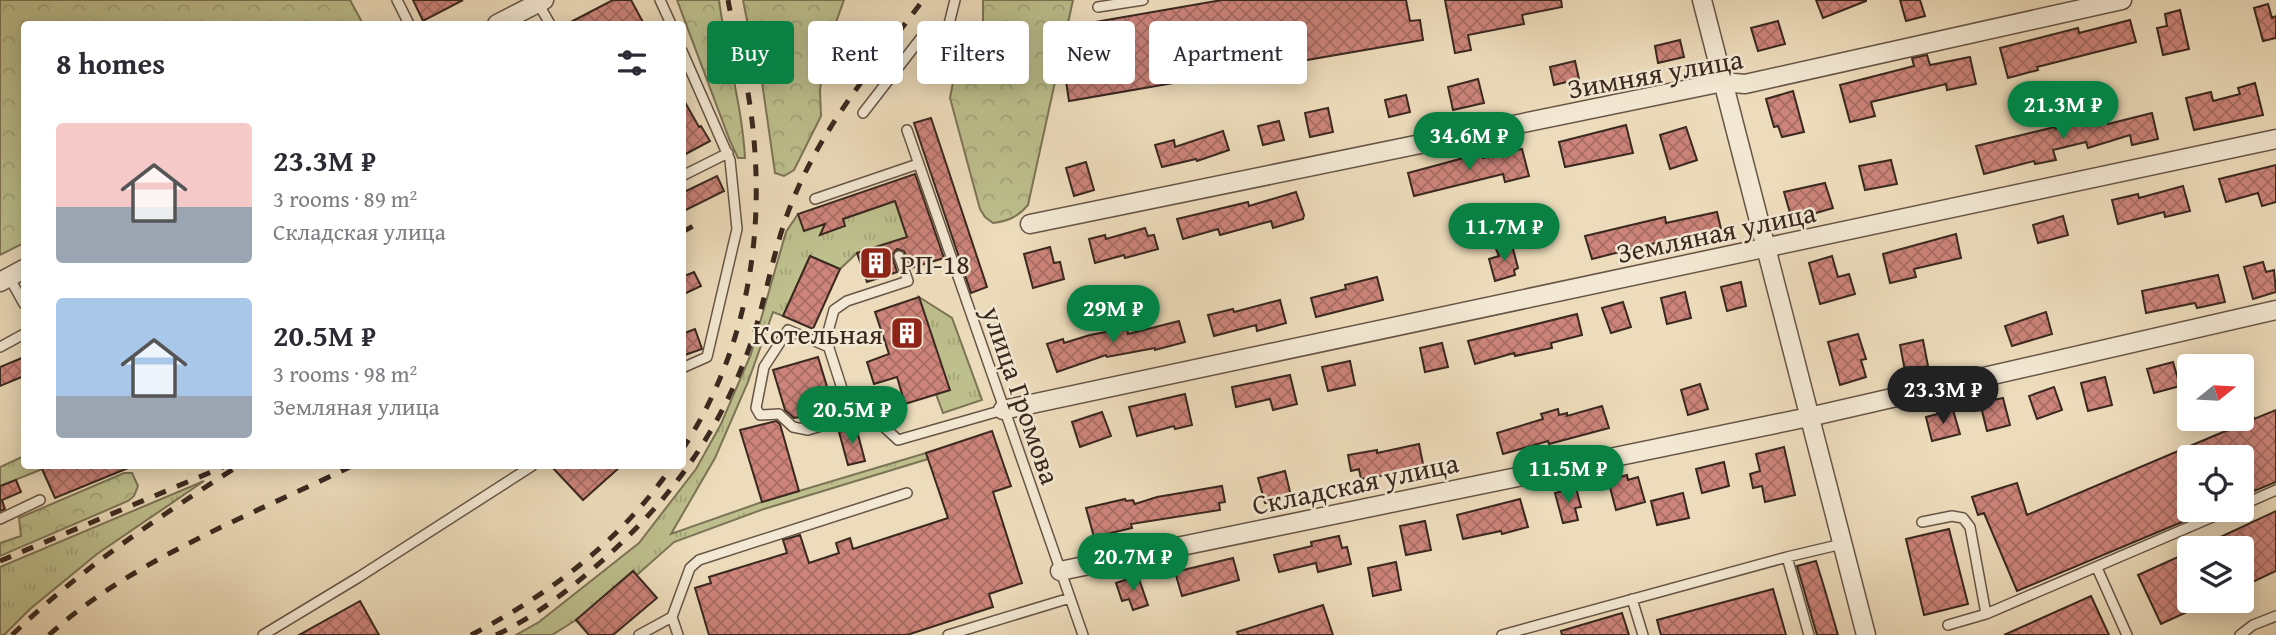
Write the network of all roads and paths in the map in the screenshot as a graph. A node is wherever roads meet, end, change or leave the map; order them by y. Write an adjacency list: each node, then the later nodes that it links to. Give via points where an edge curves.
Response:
1 (397, 0): 9 (lane)
2 (660, 0): 12 (lane)
3 (955, 0): 15 (lane, via 948,28 921,38)
4 (1143, 0): 8 (lane)
5 (1702, 0): 14 (street)
6 (2122, 0): 14 (street, Зимняя улица, via 1745,84)
7 (541, 1): 10 (street); 11 (lane)
8 (1098, 7)
9 (408, 21)
10 (503, 21)
11 (549, 21)
12 (670, 21)
13 (687, 73): 18 (lane)
14 (1723, 82): 22 (street, Зимняя улица); 23 (street)
15 (863, 113)
16 (908, 130): 19 (lane, улица Громова)
17 (2276, 139): 23 (street, Земляная улица)
18 (727, 153): 20 (lane); 31 (lane, via 737,229 707,357)
19 (918, 164): 21 (lane); 32 (lane, улица Громова)
20 (686, 174)
21 (815, 199)
22 (1030, 224)
23 (1766, 249): 32 (street, Земляная улица); 34 (street)
24 (899, 256): 30 (lane, via 908,281 847,301 834,310 826,339)
25 (11, 276): 26 (lane)
26 (21, 298)
27 (2276, 310): 34 (street, Складская улица)
28 (21, 336): 29 (lane)
29 (0, 347)
30 (829, 347): 33 (lane, via 848,407); 33 (lane, via 788,331 764,367 755,408 761,415 779,414 793,427 808,430)
31 (686, 366)
32 (1003, 410): 33 (lane, via 898,440 883,426); 46 (lane, улица Громова)
33 (858, 415)
34 (1809, 416): 43 (street); 46 (street, Складская улица)
35 (527, 469): 53 (lane)
36 (2276, 490): 39 (lane)
37 (907, 493): 51 (lane, via 699,560 690,568)
38 (40, 500): 40 (lane)
39 (2254, 500)
40 (0, 519)
41 (1922, 522): 49 (lane, via 1952,516 1963,518 1970,527)
42 (2201, 522): 45 (lane)
43 (1842, 544): 44 (lane); 61 (street)
44 (1787, 557): 48 (lane); 60 (lane)
45 (2097, 568): 49 (lane); 62 (lane)
46 (1060, 571): 47 (lane, улица Громова)
47 (1069, 598): 56 (lane); 57 (lane, улица Громова)
48 (1632, 599): 58 (lane); 59 (lane)
49 (1986, 614): 52 (lane)
50 (2276, 615): 63 (lane)
51 (672, 617): 54 (lane); 55 (lane)
52 (1948, 625)
53 (263, 635)
54 (639, 635)
55 (678, 635)
56 (948, 635)
57 (1083, 635)
58 (1502, 635)
59 (1643, 635)
60 (1809, 635)
61 (1866, 635)
62 (2127, 635)
63 (2240, 635)

